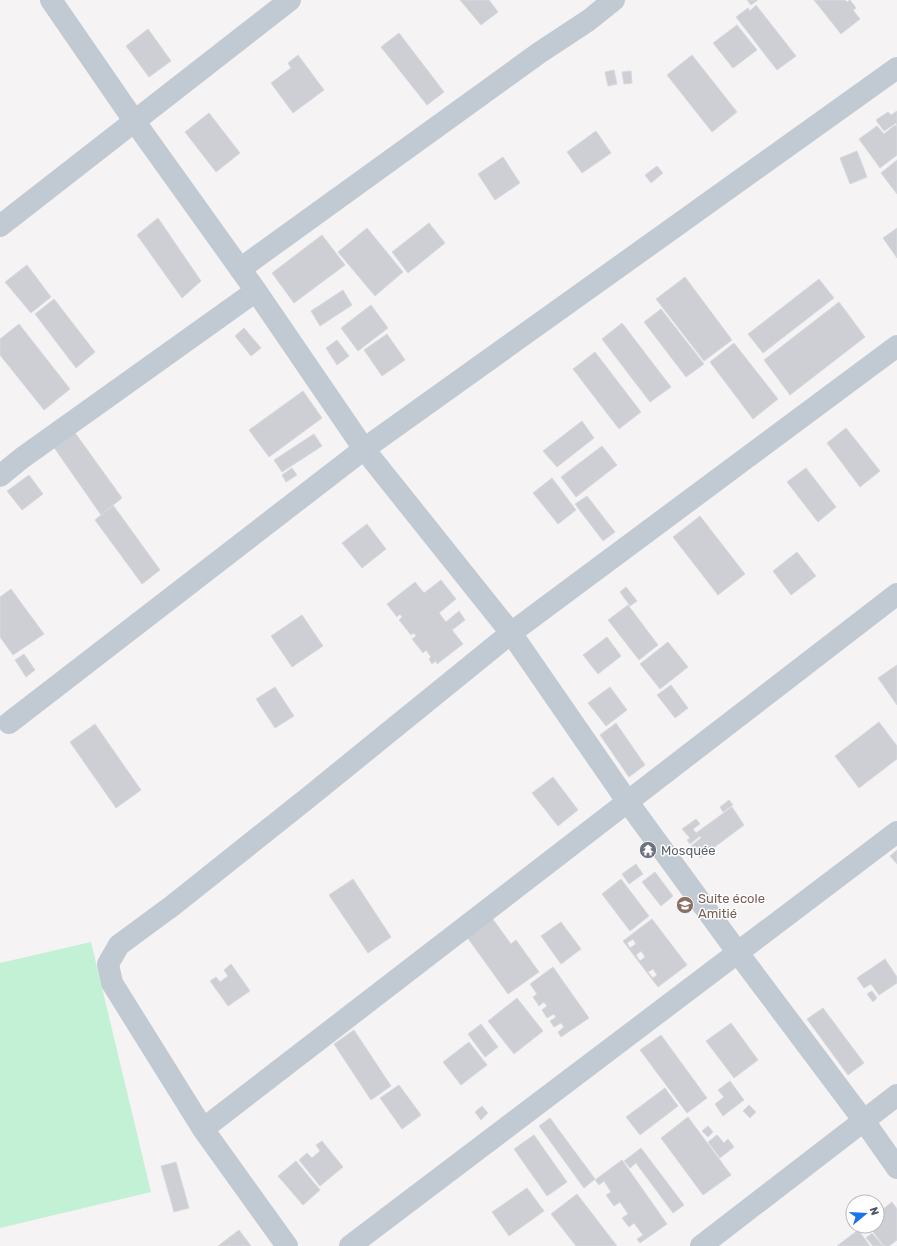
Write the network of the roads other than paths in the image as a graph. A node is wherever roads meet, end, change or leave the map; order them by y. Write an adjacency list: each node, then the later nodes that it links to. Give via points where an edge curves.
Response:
1 (51, 0): 5 (street)
2 (290, 0): 5 (street)
3 (614, 0): 7 (street)
4 (897, 68): 10 (street)
5 (135, 122): 6 (street); 7 (street)
6 (0, 226)
7 (240, 269): 8 (street)
8 (256, 291): 10 (street); 11 (street)
9 (897, 346): 13 (street)
10 (364, 449): 13 (street); 14 (street)
11 (0, 476)
12 (897, 594): 15 (street)
13 (511, 633): 15 (street); 20 (street, via 309,797 119,945 108,964 112,983)
14 (9, 723)
15 (627, 801): 17 (street); 20 (street)
16 (897, 832): 17 (street)
17 (738, 953): 19 (street); 23 (street)
18 (897, 1095): 19 (street)
19 (864, 1121): 21 (street); 24 (street)
20 (203, 1129): 22 (street)
21 (897, 1168)
22 (287, 1246)
23 (350, 1246)
24 (701, 1246)

